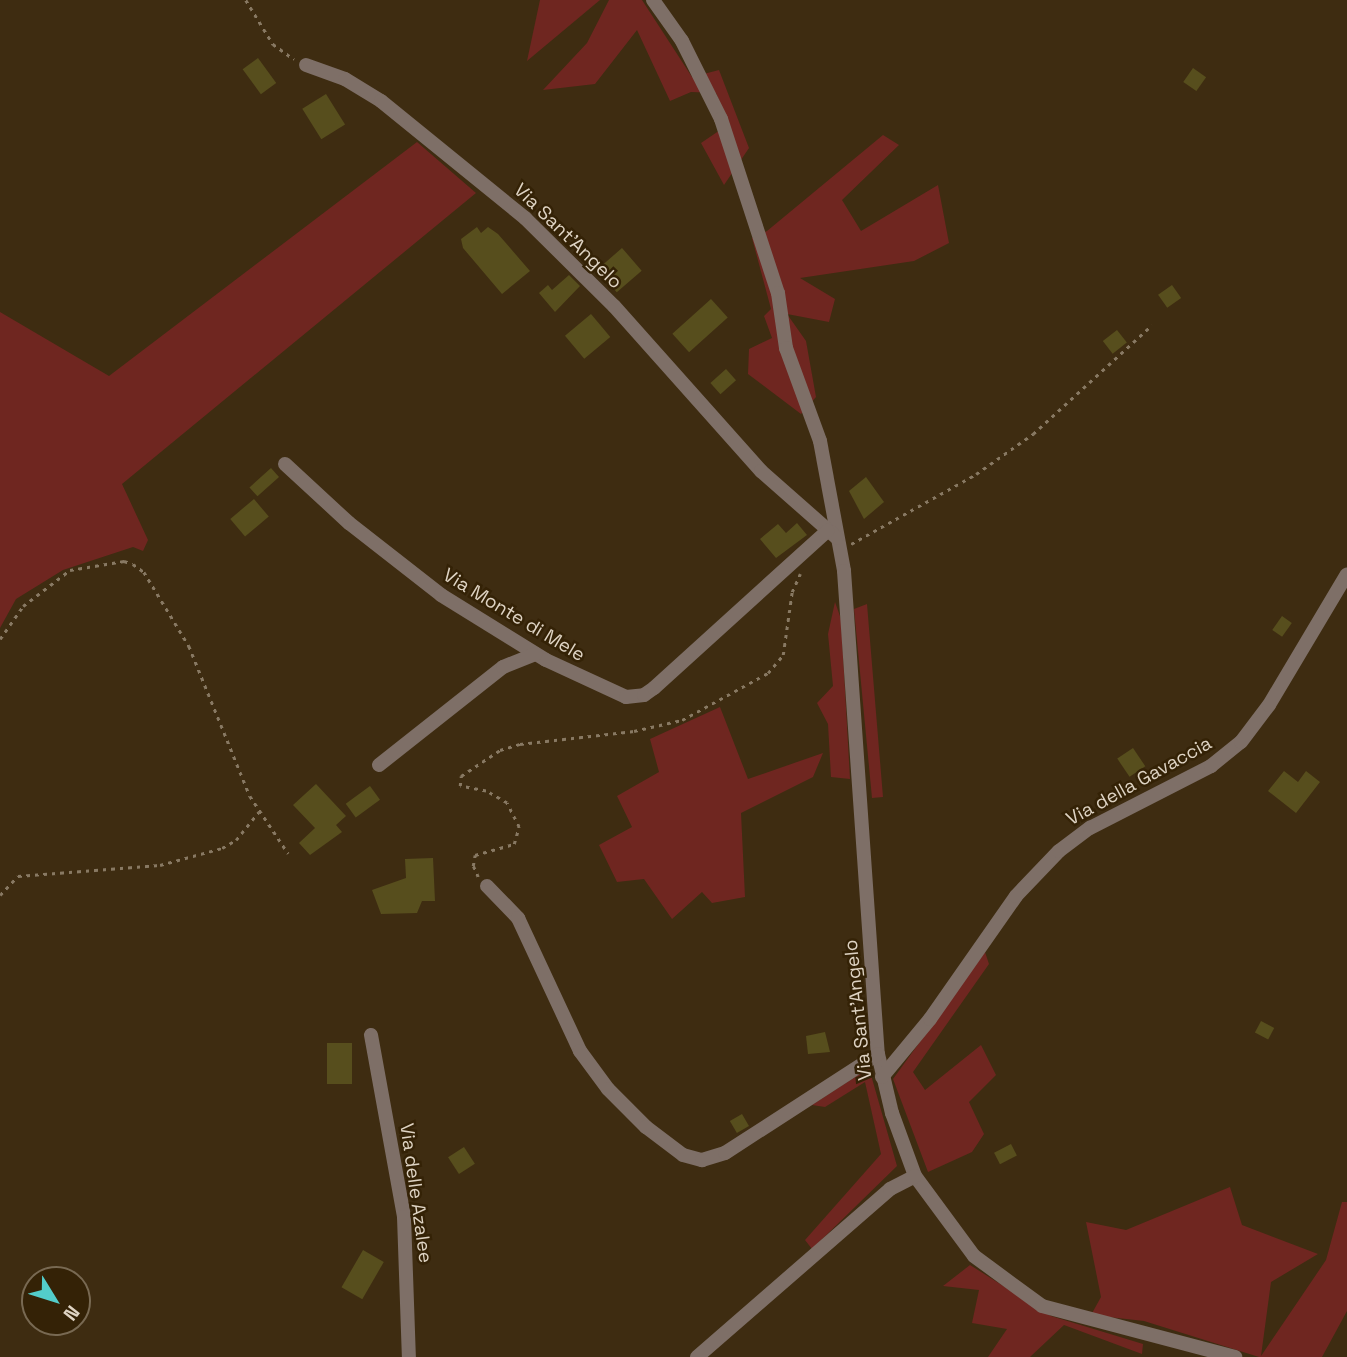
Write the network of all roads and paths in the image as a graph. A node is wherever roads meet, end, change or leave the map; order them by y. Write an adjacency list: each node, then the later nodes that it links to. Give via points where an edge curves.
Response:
1 (247, 0): 3 (path, via 273,44)
2 (653, 0): 6 (street, Via Sant'Angelo, via 682,41 721,119 778,293 786,348 820,441)
3 (306, 65): 6 (street, Via Sant'Angelo, via 345,79 381,101 525,218 614,306 761,471)
4 (1152, 325): 6 (path, via 1033,434 976,474)
5 (285, 464): 10 (street, Via Monte di Mele, via 415,576)
6 (834, 540): 10 (street, Via Monte di Mele, via 644,695 616,694); 17 (street, Via Sant'Angelo, via 868,857)
7 (801, 571): 14 (path, via 792,592 782,655 768,673 682,720 520,744 500,750 461,776 460,786 486,791 507,803 519,827 514,844 475,855 474,872)
8 (1347, 574): 18 (street, Via della Gavaccia, via 1269,705 1241,742 1211,766 1090,828 1059,850 1017,896 930,1019)
9 (0, 639): 12 (path, via 23,606 63,574 95,564 133,564 144,572 189,646)
10 (535, 654): 11 (street, via 503,667)
11 (379, 765)
12 (259, 812): 13 (path); 15 (path, via 236,840 222,848 160,864 18,876)
13 (288, 853)
14 (487, 886): 17 (street, via 519,918 580,1051 646,1128 683,1155 702,1160 725,1153)
15 (0, 895)
16 (371, 1035): 20 (street, Via delle Azalee, via 404,1217)
17 (878, 1054): 18 (street, Via Sant'Angelo)
18 (882, 1077): 19 (street, Via Sant'Angelo)
19 (915, 1176): 21 (street, via 890,1189); 22 (street, Via Sant'Angelo, via 974,1256 1042,1306)
20 (409, 1357)
21 (697, 1357)
22 (1234, 1357)

